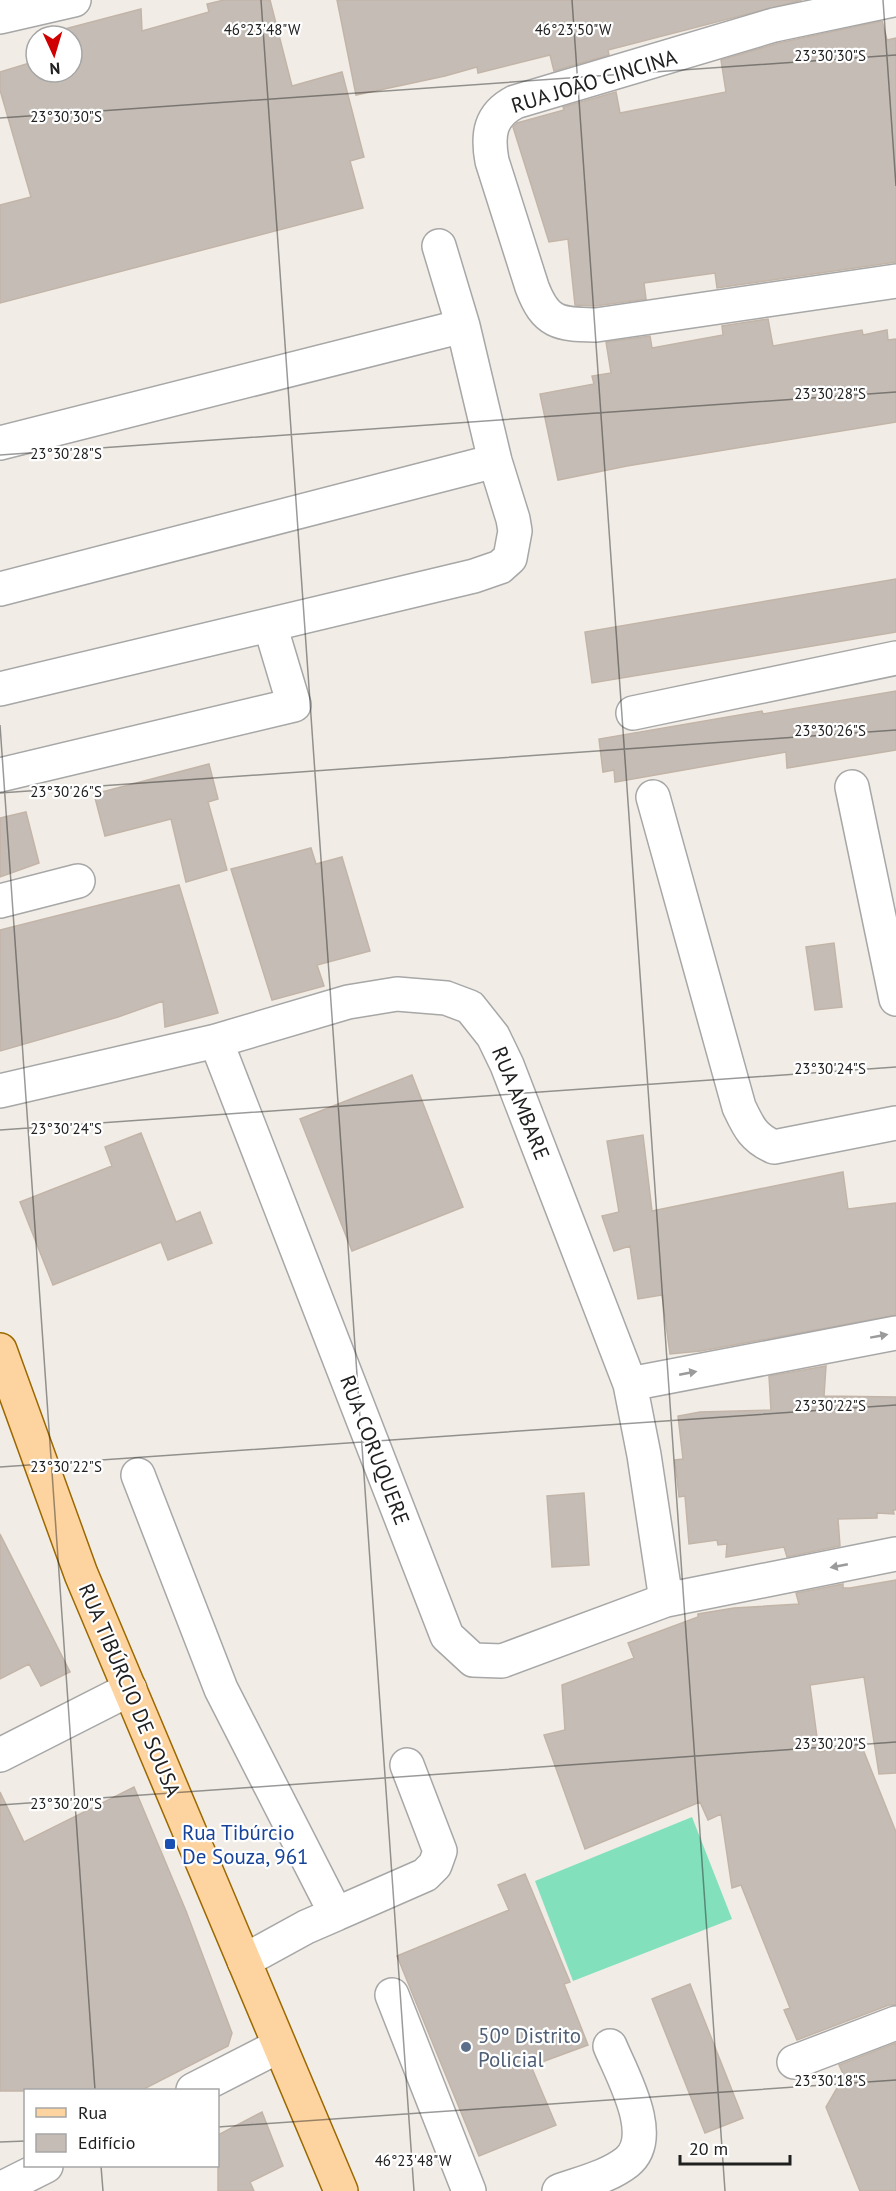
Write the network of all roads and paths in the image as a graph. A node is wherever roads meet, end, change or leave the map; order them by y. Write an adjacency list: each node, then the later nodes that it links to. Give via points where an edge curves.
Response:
1 (74, 0): 3 (street)
2 (893, 0): 5 (street, RUA JOÃO CINCINA, via 774,25 515,102 496,115 489,147 539,307 551,318 596,325)
3 (0, 17)
4 (439, 246): 6 (street)
5 (896, 281)
6 (463, 326): 7 (street); 8 (street)
7 (0, 443)
8 (495, 461): 9 (street); 10 (street, via 515,531 510,558 500,567)
9 (0, 589)
10 (270, 625): 12 (street); 14 (street, via 294,705)
11 (896, 658): 13 (street)
12 (0, 689)
13 (633, 713)
14 (0, 776)
15 (852, 787): 19 (street)
16 (653, 797): 22 (street, via 739,1107 749,1128 761,1142 774,1147)
17 (78, 881): 18 (street)
18 (0, 901)
19 (896, 999)
20 (216, 1041): 21 (street, RUA AMBARE); 25 (street, RUA AMBARE, via 348,1002 398,994 446,998 470,1007 493,1036 507,1065); 28 (street, RUA CORUQUERE, via 447,1636 473,1660 502,1661)
21 (0, 1091)
22 (896, 1122)
23 (896, 1333): 25 (street, one-way to 23)
24 (0, 1350): 29 (main road, RUA TIBÚRCIO DE SOUSA, via 81,1574)
25 (630, 1384): 28 (street, RUA AMBARE)
26 (138, 1476): 32 (street, via 221,1689)
27 (896, 1554): 28 (street, RUA CORUQUERE, one-way to 28)
28 (666, 1600)
29 (130, 1689): 30 (street); 33 (main road, RUA TIBÚRCIO DE SOUSA)
30 (0, 1755)
31 (406, 1765): 32 (street, via 440,1851 435,1865 408,1884)
32 (336, 1914): 33 (street)
33 (244, 1961): 36 (main road, RUA TIBÚRCIO DE SOUSA)
34 (392, 1995): 43 (street)
35 (896, 2023): 38 (street)
36 (279, 2046): 39 (street); 42 (main road, RUA TIBÚRCIO DE SOUSA)
37 (610, 2046): 44 (street, via 634,2103 641,2135 638,2146 628,2161 607,2173)
38 (794, 2062)
39 (197, 2089)
40 (44, 2167): 41 (street)
41 (0, 2189)
42 (341, 2191)
43 (469, 2191)
44 (559, 2191)

